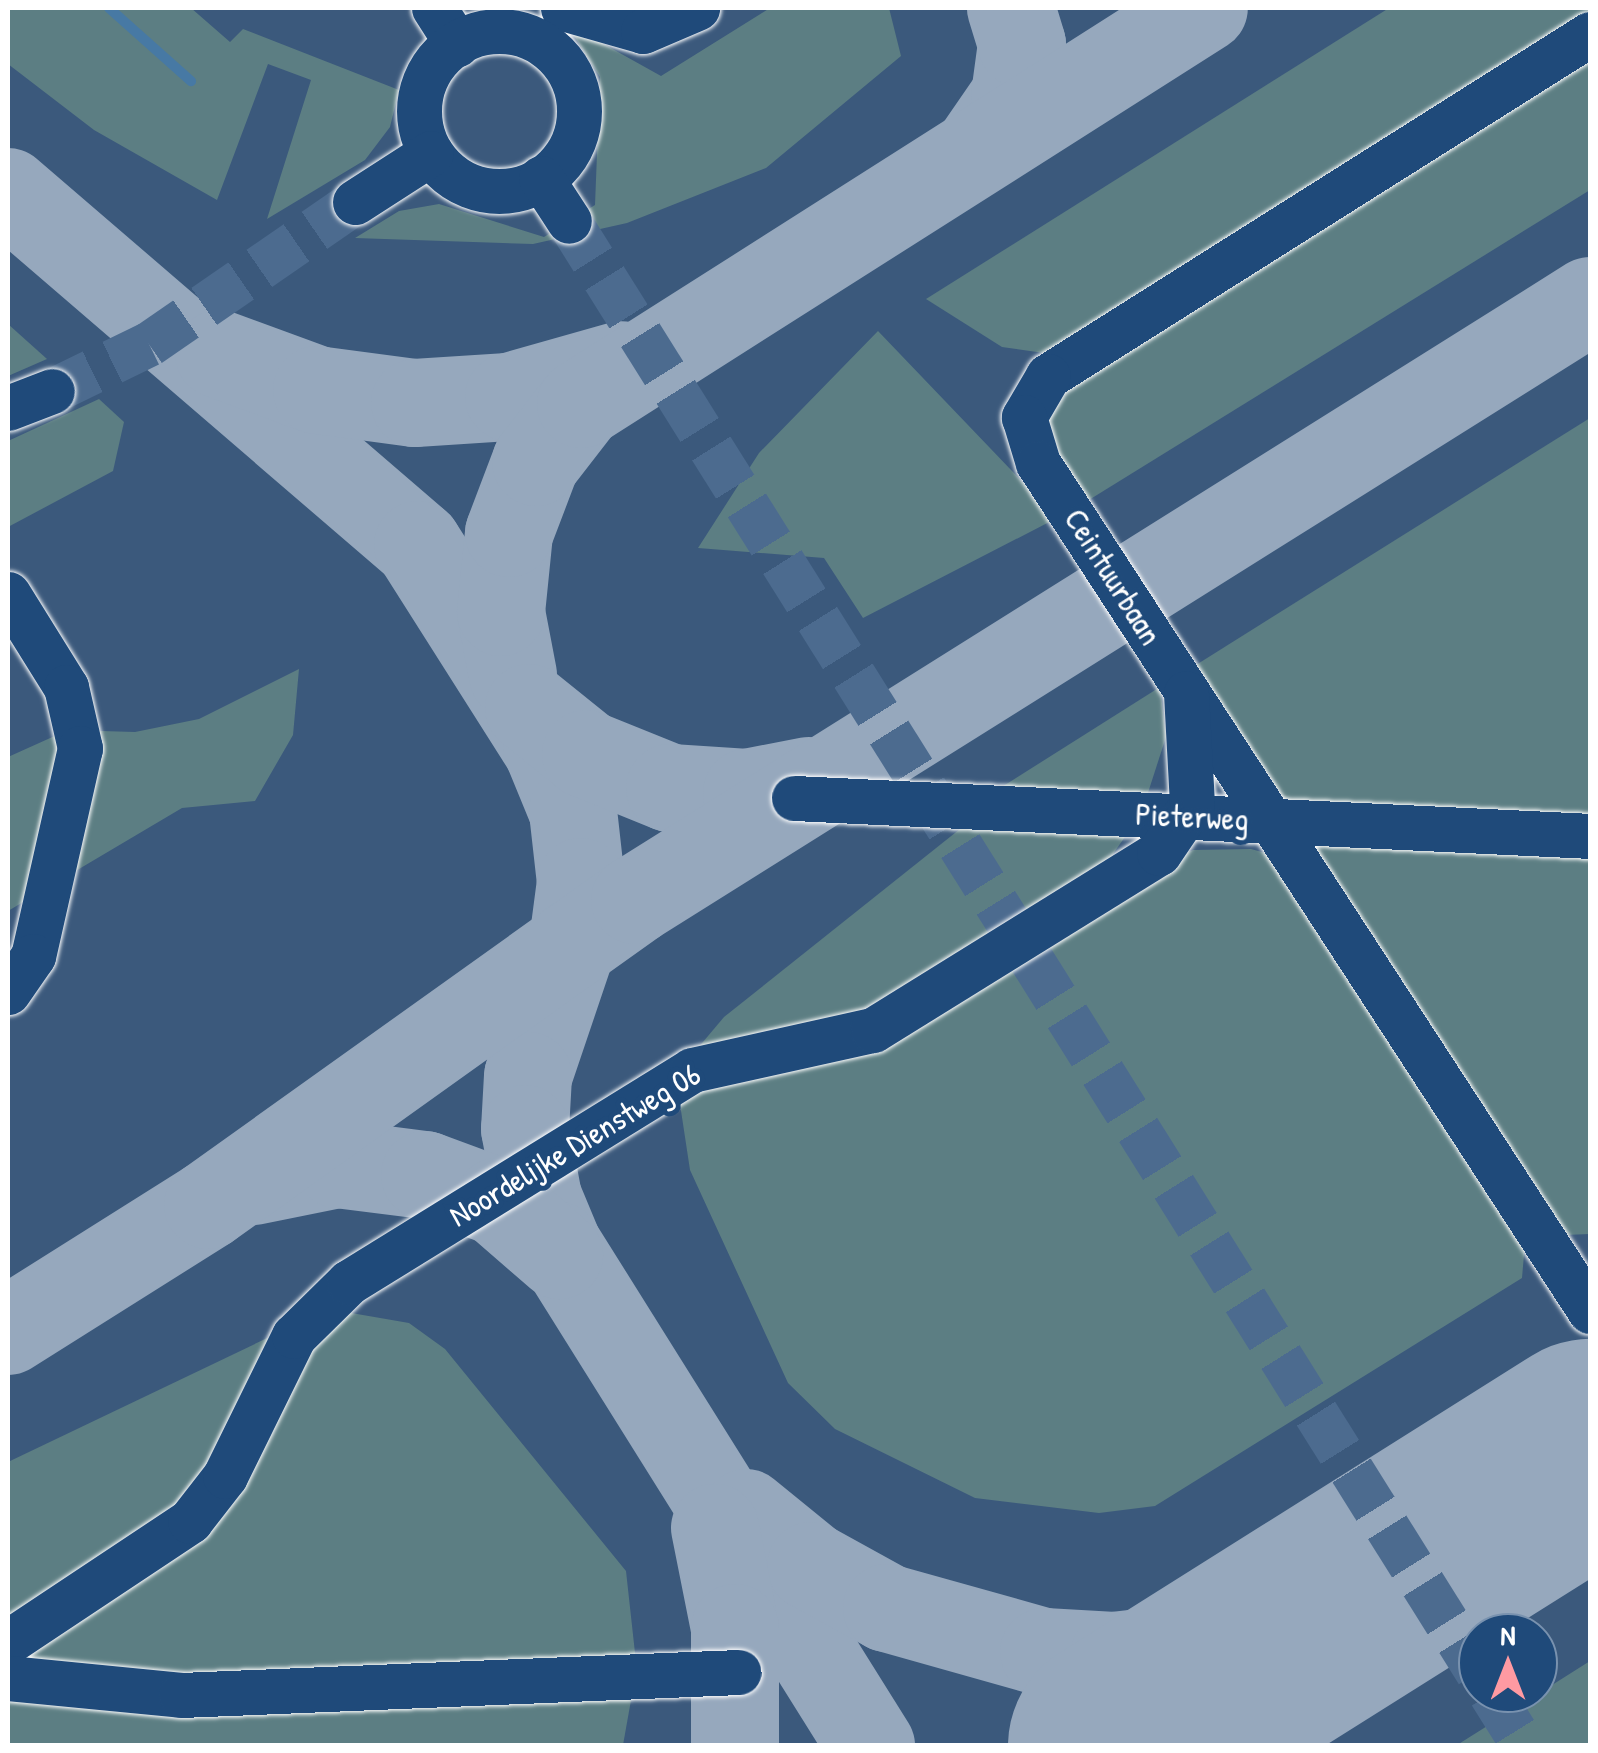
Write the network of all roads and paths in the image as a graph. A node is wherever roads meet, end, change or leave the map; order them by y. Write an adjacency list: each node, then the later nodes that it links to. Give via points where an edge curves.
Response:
1 (564, 8): 2 (lane, via 643,31)
2 (697, 8)
3 (446, 26): 5 (lane, via 420,97); 6 (lane, via 522,35 567,70 578,125)
4 (1590, 34): 12 (lane, Ceintuurbaan, via 1032,391 1024,426 1032,452)
5 (431, 153): 6 (lane, via 475,188 514,190); 7 (lane)
6 (542, 178): 8 (lane)
7 (355, 202)
8 (569, 221)
9 (52, 391): 10 (lane)
10 (8, 408)
11 (8, 594): 17 (lane, via 66,688 80,748 33,956)
12 (1186, 692): 14 (lane); 15 (lane, Ceintuurbaan)
13 (794, 798): 14 (lane, Pieterweg)
14 (1188, 817): 15 (lane, Pieterweg); 19 (lane, Noordelijke Dienstweg 06, via 1160,853 899,1017 832,1046 692,1070 348,1282 294,1336 225,1476 190,1522)
15 (1275, 820): 16 (lane, Pieterweg); 18 (lane, Ceintuurbaan)
16 (1590, 836)
17 (8, 992)
18 (1590, 1311)
19 (8, 1642)
20 (739, 1672): 21 (lane, via 181,1695)
21 (8, 1678)

